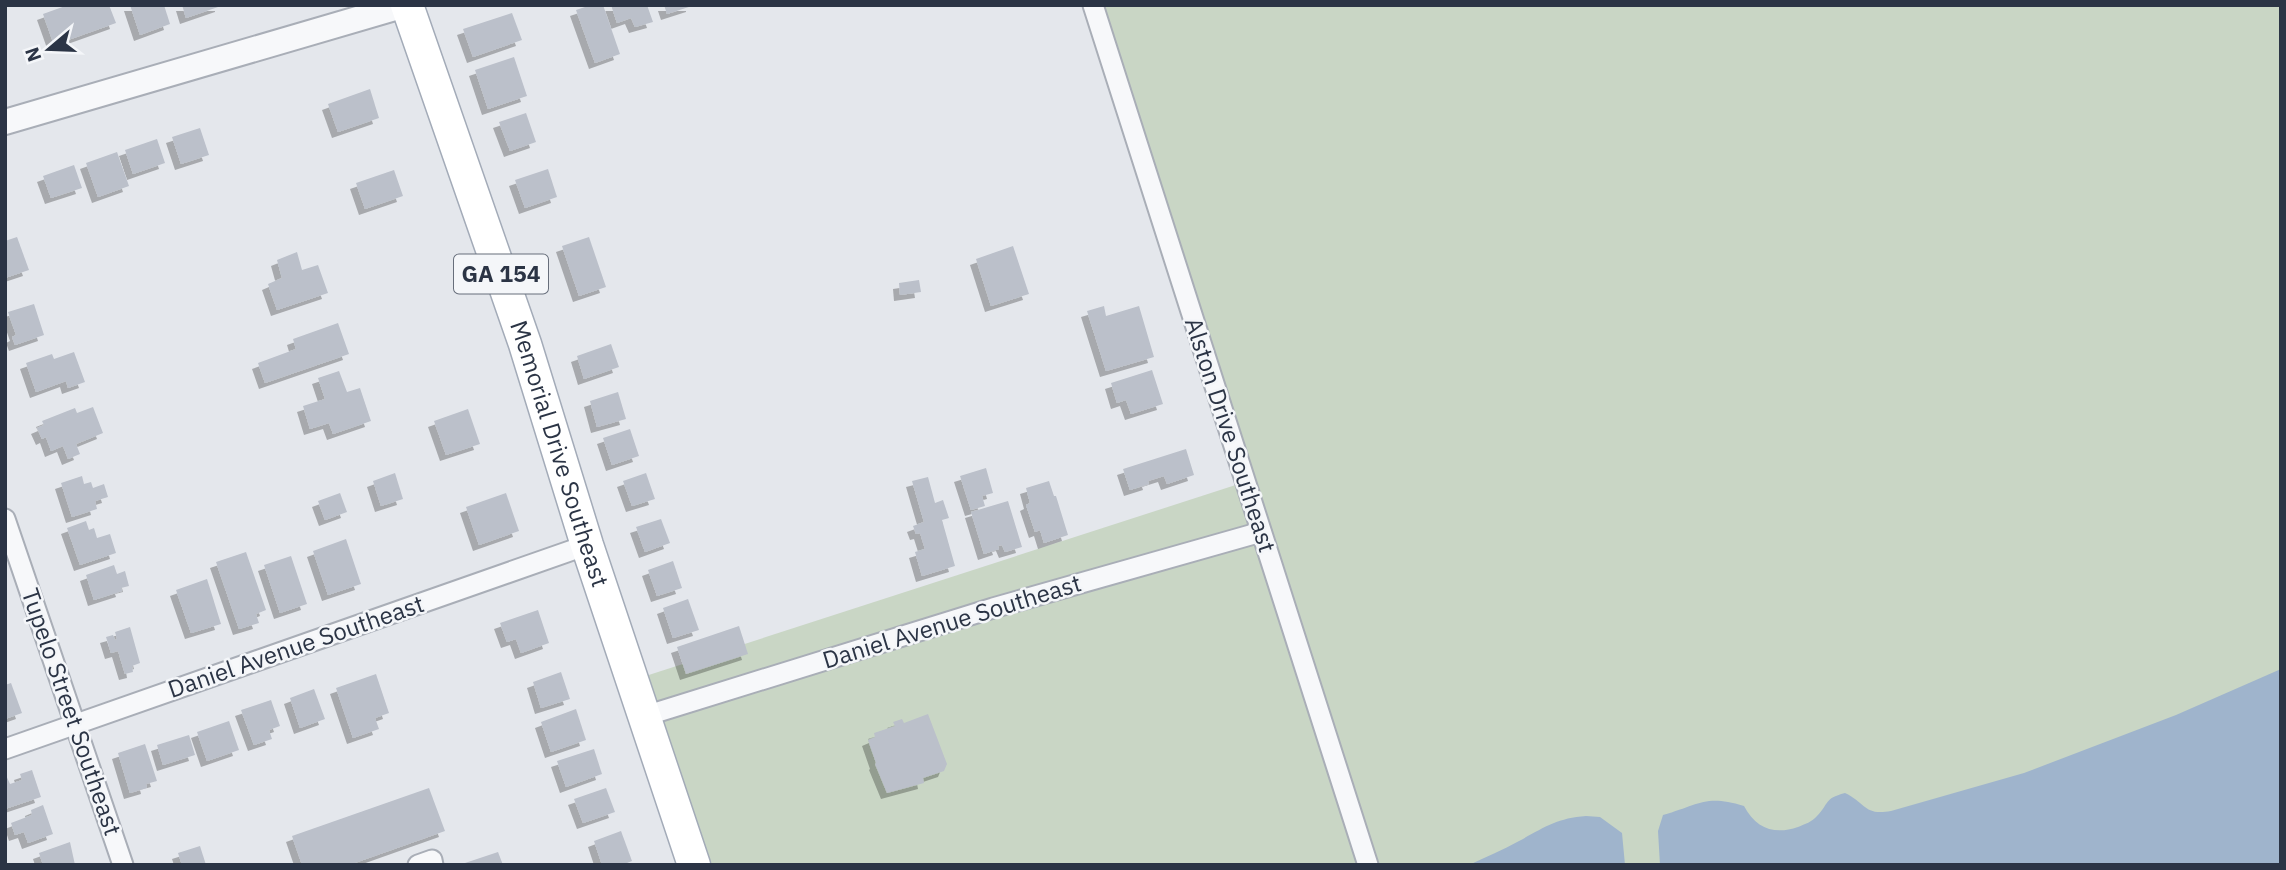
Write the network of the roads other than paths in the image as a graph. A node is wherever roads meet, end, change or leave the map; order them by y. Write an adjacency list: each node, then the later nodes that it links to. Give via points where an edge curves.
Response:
1 (406, 5): 3 (street); 6 (main road, Memorial Drive Southeast / GA 154, via 525,344)
2 (1093, 5): 5 (street, Alston Drive Southeast)
3 (5, 122)
4 (5, 519): 8 (street, Tupelo Street Southeast)
5 (1261, 532): 7 (street, Daniel Avenue Southeast, via 993,608); 14 (street, Alston Drive Southeast)
6 (587, 545): 7 (main road, Memorial Drive Southeast / GA 154); 8 (street, Daniel Avenue Southeast)
7 (645, 716): 13 (main road, Memorial Drive Southeast / GA 154)
8 (76, 724): 9 (street, Daniel Avenue Southeast); 10 (street, Tupelo Street Southeast)
9 (5, 749)
10 (123, 865)
11 (418, 865): 12 (street, via 432,860)
12 (433, 865)
13 (694, 865)
14 (1368, 865)

